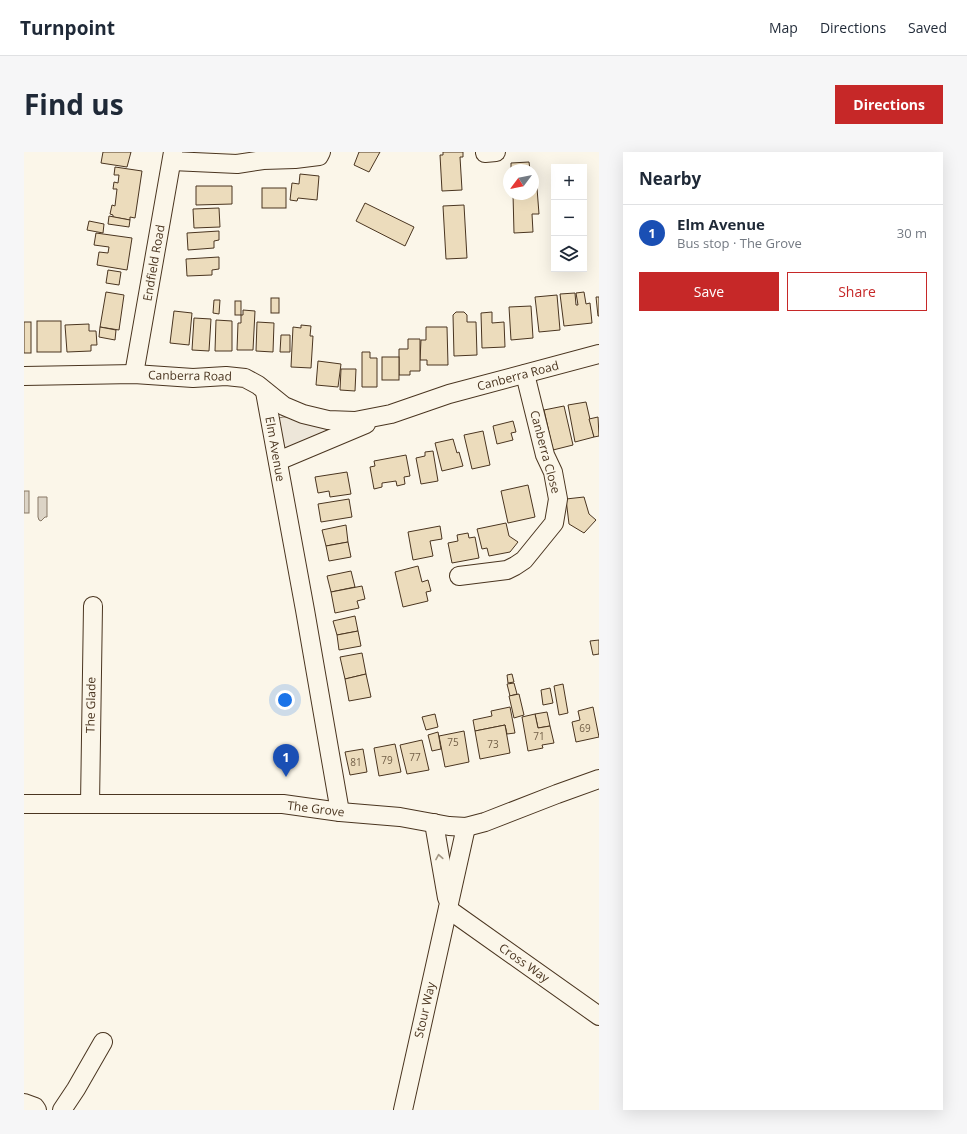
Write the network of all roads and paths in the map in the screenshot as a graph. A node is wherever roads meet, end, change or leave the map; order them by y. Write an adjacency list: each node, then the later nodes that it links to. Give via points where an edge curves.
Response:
1 (321, 152): 2 (street, via 319,156 237,164)
2 (172, 157): 4 (street, Endfield Road)
3 (599, 354): 5 (street, Canberra Road)
4 (134, 374): 6 (street, Canberra Road); 7 (street, Canberra Road, via 245,378)
5 (525, 374): 8 (street, Canberra Road, via 449,394); 10 (street, Canberra Close, via 545,455 553,472 558,499 554,523 524,560 507,570)
6 (24, 376)
7 (265, 392): 8 (street, Canberra Road, via 284,406 328,420 355,421); 9 (street, Elm Avenue)
8 (391, 414): 9 (street, Canberra Road)
9 (278, 461): 15 (street, Elm Avenue)
10 (459, 576)
11 (93, 606): 14 (street, The Glade)
12 (599, 779): 17 (street, The Grove, via 485,822)
13 (24, 804): 14 (street, The Grove)
14 (90, 804): 15 (street, The Grove, via 283,804)
15 (340, 812): 16 (street, The Grove, via 400,817)
16 (434, 823): 17 (street, The Grove); 18 (street, Stour Way, one-way to 16)
17 (466, 826): 18 (street, Stour Way)
18 (448, 909): 19 (street, Cross Way); 24 (street, Stour Way)
19 (599, 1016)
20 (103, 1042): 23 (street)
21 (24, 1103): 22 (street, via 34,1106)
22 (37, 1110)
23 (62, 1110)
24 (403, 1110)

